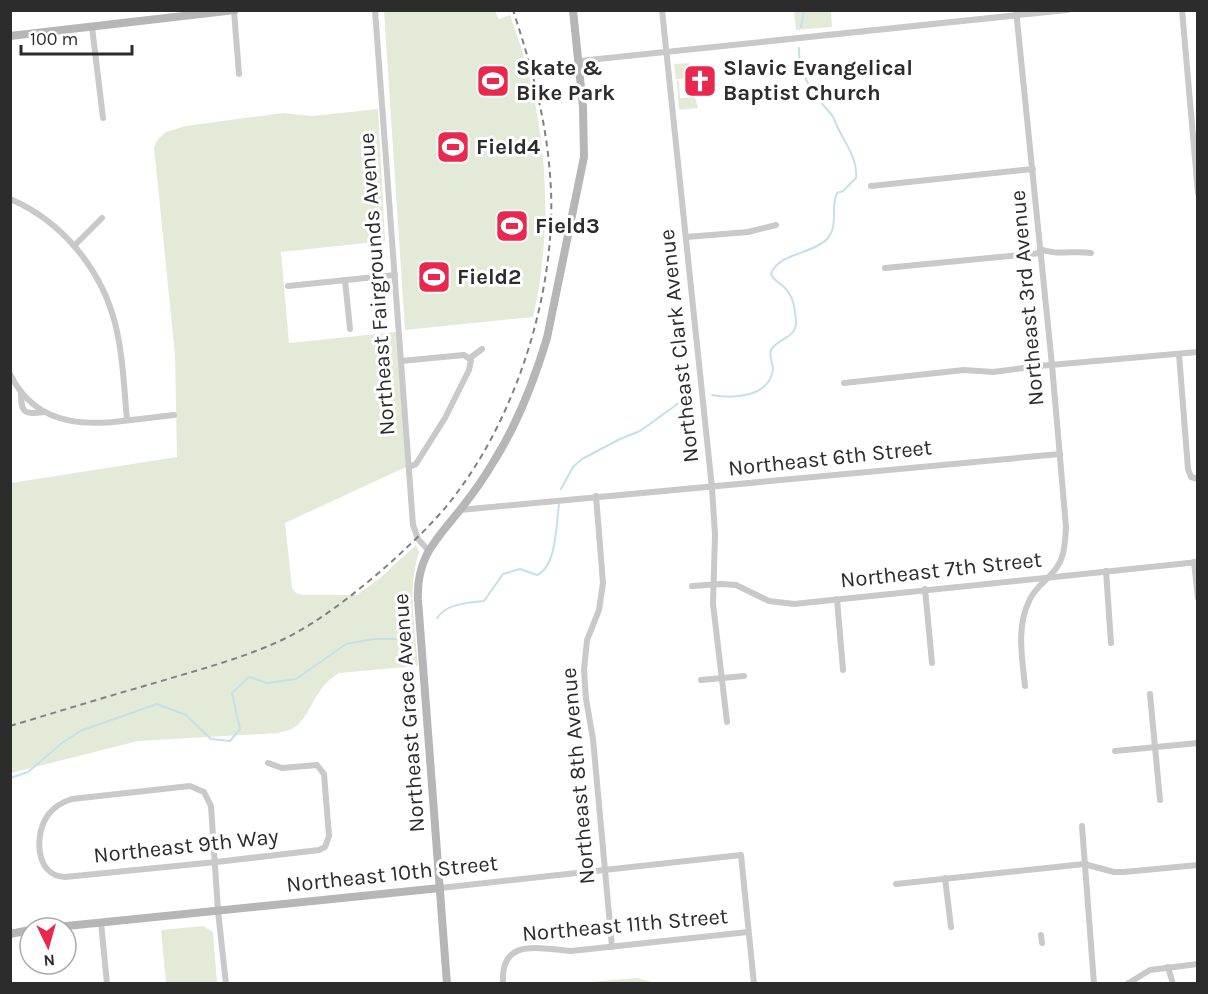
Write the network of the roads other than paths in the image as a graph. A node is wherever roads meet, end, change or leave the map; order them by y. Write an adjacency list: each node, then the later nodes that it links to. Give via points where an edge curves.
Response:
1 (375, 10): 25 (street, Northeast Fairgrounds Avenue)
2 (573, 10): 11 (main road, Northeast Grace Avenue)
3 (662, 10): 10 (street, Northeast Clark Avenue)
4 (1067, 10): 7 (street)
5 (1182, 10): 16 (street)
6 (235, 11): 8 (main road); 12 (street)
7 (1016, 13): 10 (street); 14 (street, Northeast 3rd Avenue)
8 (92, 27): 9 (main road); 13 (street)
9 (10, 36)
10 (666, 52): 11 (street); 20 (street, Northeast Clark Avenue)
11 (579, 62): 46 (main road, Northeast Grace Avenue, via 584,157 547,338 514,426)
12 (239, 74)
13 (103, 118)
14 (1033, 169): 15 (street); 22 (street, Northeast 3rd Avenue)
15 (871, 186)
16 (1197, 193)
17 (10, 199): 21 (street, via 43,218)
18 (102, 218): 21 (street)
19 (776, 225): 20 (street, via 748,232)
20 (686, 237): 44 (street, Northeast Clark Avenue)
21 (74, 246): 40 (street, via 97,279 113,316)
22 (1040, 251): 23 (street); 24 (street); 34 (street, Northeast 3rd Avenue)
23 (1091, 253)
24 (885, 268)
25 (395, 275): 26 (street); 33 (street, Northeast Fairgrounds Avenue)
26 (345, 280): 27 (street); 28 (street)
27 (288, 286)
28 (350, 329)
29 (482, 349): 32 (street)
30 (1197, 352): 31 (street)
31 (1179, 354): 34 (street); 43 (street, via 1188,469)
32 (470, 358): 33 (street, via 464,355); 42 (street, via 471,365 445,418 416,464)
33 (401, 361): 42 (street, Northeast Fairgrounds Avenue)
34 (1052, 365): 36 (street); 41 (street, Northeast 3rd Avenue)
35 (10, 374): 37 (street)
36 (844, 383)
37 (21, 391): 38 (street); 38 (street, via 21,407 26,412)
38 (44, 411): 40 (street, via 78,423)
39 (174, 415): 40 (street)
40 (128, 420)
41 (1060, 454): 44 (street, Northeast 6th Street); 50 (street, Northeast 3rd Avenue, via 1065,540 1060,562)
42 (409, 467): 47 (street, Northeast Fairgrounds Avenue, via 413,525)
43 (1194, 478)
44 (712, 488): 45 (street, Northeast 6th Street); 51 (street, Northeast Clark Avenue)
45 (596, 496): 46 (street, Northeast 6th Street); 74 (street, Northeast 8th Avenue, via 603,583 587,640 584,670)
46 (460, 510): 47 (main road, Northeast Grace Avenue)
47 (428, 550): 77 (main road, Northeast Grace Avenue, via 418,590)
48 (1196, 562): 49 (street, Northeast 7th Street); 55 (street)
49 (1106, 571): 50 (street, Northeast 7th Street); 56 (street)
50 (1047, 578): 53 (street, Northeast 7th Street); 62 (street, Northeast 3rd Avenue, via 1031,598 1022,624)
51 (713, 584): 52 (street, Northeast 7th Street); 54 (street, Northeast 7th Street, via 736,585 776,603); 60 (street, Northeast Clark Avenue)
52 (692, 586)
53 (926, 589): 54 (street, Northeast 7th Street); 57 (street)
54 (837, 598): 58 (street)
55 (1197, 598)
56 (1111, 643)
57 (932, 663)
58 (843, 670)
59 (744, 676): 60 (street)
60 (722, 678): 61 (street); 64 (street, Northeast Clark Avenue)
61 (701, 680)
62 (1025, 686)
63 (1150, 693): 66 (street)
64 (726, 722)
65 (1197, 743): 66 (street)
66 (1155, 747): 67 (street); 69 (street)
67 (1115, 751)
68 (268, 764): 71 (street, Northeast 9th Way, via 282,768 316,765 322,769 329,836 325,847)
69 (1160, 800)
70 (1082, 826): 72 (street)
71 (216, 862): 71 (street, Northeast 9th Way, via 212,806 204,792 190,786 78,798 61,804 48,816 40,833 44,866 65,878); 78 (street)
72 (1084, 864): 73 (street, via 1114,872); 75 (street); 93 (street)
73 (1197, 865)
74 (604, 869): 77 (street, Northeast 10th Street); 82 (street, Northeast 10th Street, via 741,855); 85 (street, Northeast 8th Avenue)
75 (945, 878): 76 (street); 81 (street)
76 (896, 884)
77 (440, 888): 78 (main road, Northeast 10th Street); 90 (main road, Northeast Grace Avenue)
78 (218, 911): 79 (main road, Northeast 10th Street); 89 (street)
79 (101, 922): 80 (main road, Northeast 10th Street); 88 (street)
80 (78, 925)
81 (951, 927)
82 (748, 932): 85 (street, Northeast 11th Street); 92 (street)
83 (1041, 935): 84 (street)
84 (1042, 943)
85 (612, 947): 91 (street, Northeast 11th Street, via 514,952 504,967)
86 (1197, 964): 87 (street)
87 (1168, 967): 94 (street, via 1143,973); 95 (street)
88 (107, 984)
89 (226, 984)
90 (447, 984)
91 (503, 984)
92 (754, 984)
93 (1094, 984)
94 (1127, 984)
95 (1173, 984)

